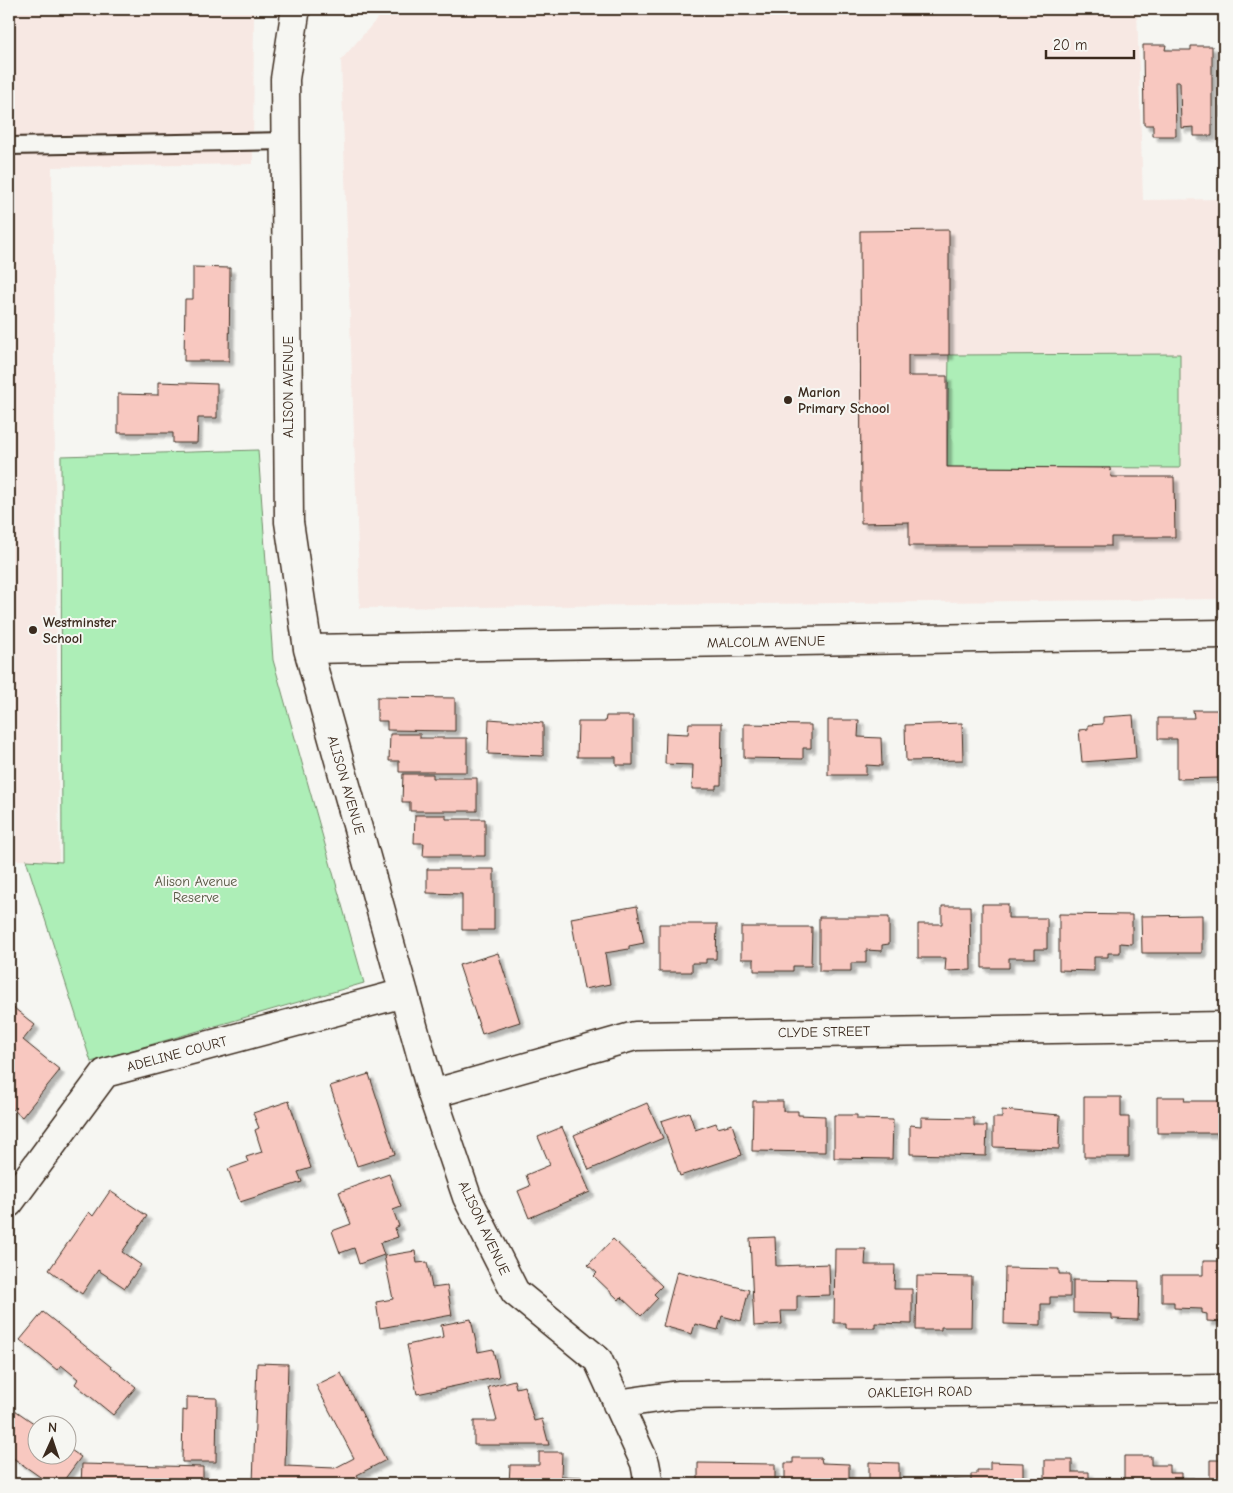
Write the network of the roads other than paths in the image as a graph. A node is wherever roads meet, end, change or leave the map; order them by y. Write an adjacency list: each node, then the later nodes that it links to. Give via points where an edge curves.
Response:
1 (296, 11): 2 (street, ALISON AVENUE, via 285,79)
2 (286, 141): 3 (lane); 5 (street, ALISON AVENUE, via 289,522)
3 (9, 146)
4 (1224, 634): 5 (street, MALCOLM AVENUE)
5 (308, 650): 6 (street, ALISON AVENUE)
6 (404, 994): 8 (street, ALISON AVENUE); 9 (street, ADELINE COURT, via 105,1073)
7 (1224, 1026): 8 (street, CLYDE STREET, via 635,1036)
8 (432, 1094): 11 (street, ALISON AVENUE, via 468,1198 515,1292 598,1360)
9 (9, 1203)
10 (1224, 1389): 11 (street, OAKLEIGH ROAD, via 678,1395)
11 (617, 1404): 12 (street, ALISON AVENUE, via 645,1463)
12 (649, 1484)

